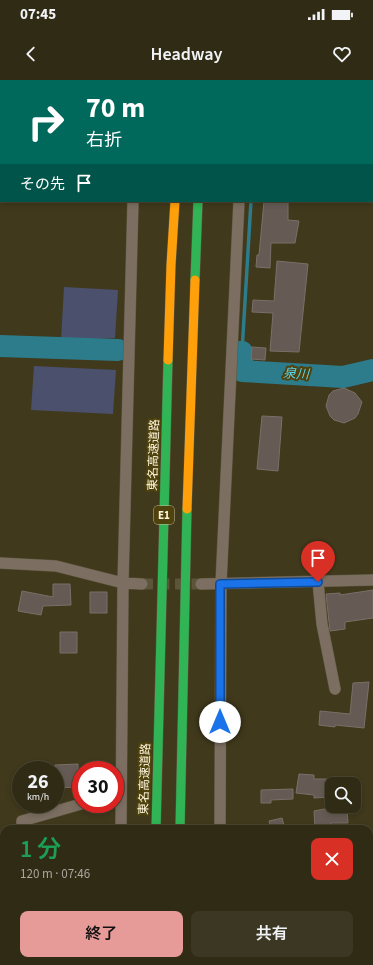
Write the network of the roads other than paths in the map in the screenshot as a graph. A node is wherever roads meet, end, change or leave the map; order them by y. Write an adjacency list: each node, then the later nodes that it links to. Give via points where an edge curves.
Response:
1 (133, 202): 8 (street)
2 (175, 202): 18 (highway, 東名高速道路 / E1, via 171,265)
3 (198, 202): 19 (highway, E1, via 186,525)
4 (239, 202): 11 (street)
5 (0, 564): 8 (street, via 56,566)
6 (373, 580): 7 (street)
7 (318, 582): 11 (street); 12 (street, via 322,624)
8 (123, 583): 9 (street); 13 (street)
9 (142, 584)
10 (202, 584): 11 (street)
11 (220, 584): 20 (street)
12 (335, 689)
13 (119, 761)
14 (72, 807): 16 (street, via 22,821)
15 (120, 813): 17 (street)
16 (22, 825)
17 (121, 825)
18 (156, 825)
19 (180, 825)
20 (220, 825)

